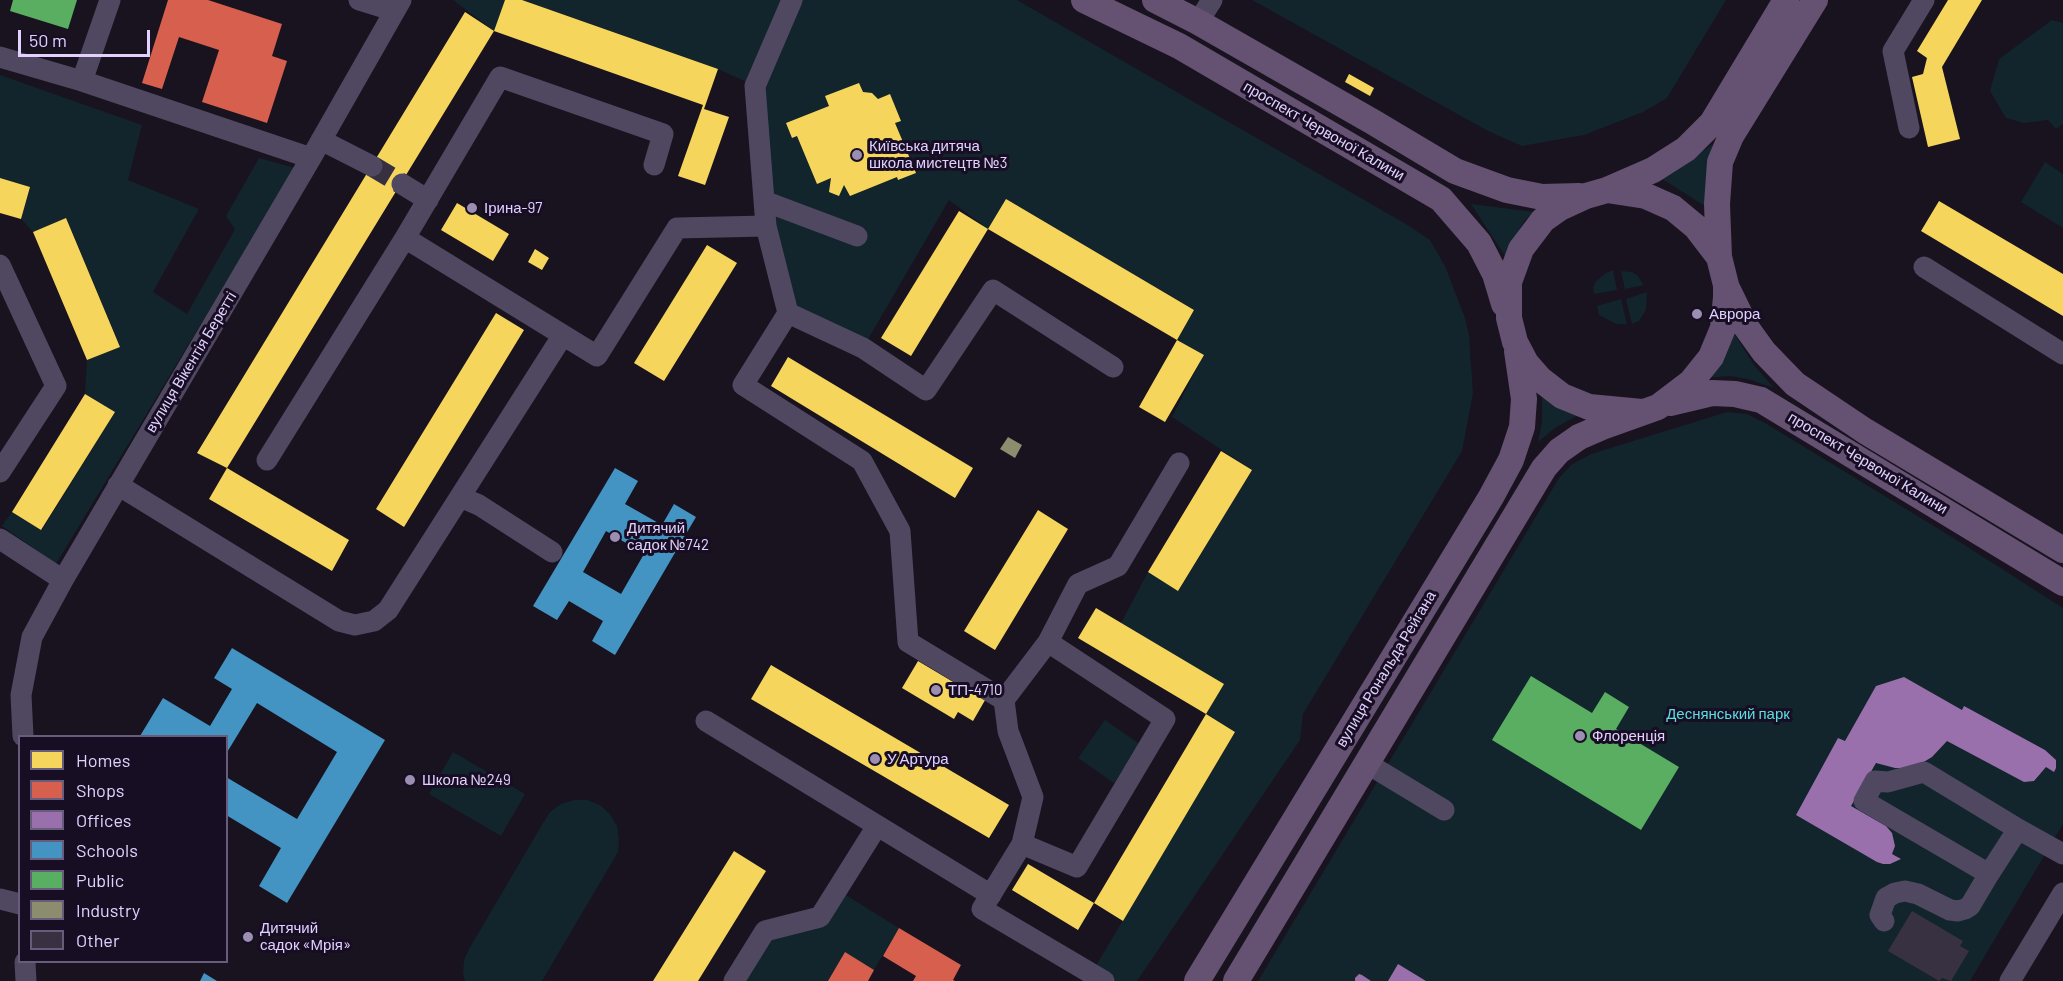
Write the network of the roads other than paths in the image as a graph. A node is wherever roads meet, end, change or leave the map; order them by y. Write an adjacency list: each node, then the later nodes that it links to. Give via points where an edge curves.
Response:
1 (110, 0): 13 (street)
2 (359, 0): 10 (street)
3 (792, 0): 21 (street, via 755,86)
4 (1084, 0): 30 (main road, проспект Червоної Калини, via 1179,46 1441,199 1479,243 1495,274)
5 (1155, 0): 11 (main road, проспект Червоної Калини)
6 (1212, 0): 11 (street)
7 (1786, 0): 19 (main road, via 1712,123 1686,149 1653,170)
8 (1815, 0): 25 (main road, via 1731,136 1720,162)
9 (1923, 0): 14 (street, via 1893,51)
10 (398, 6): 15 (street, вулиця Вікентія Беретті)
11 (1198, 22): 19 (main road, проспект Червоної Калини, via 1455,171 1507,190 1542,197)
12 (0, 57): 13 (street)
13 (82, 81): 15 (street)
14 (1910, 128)
15 (316, 149): 17 (street); 38 (street, вулиця Вікентія Беретті)
16 (654, 165): 20 (street, via 663,134 501,77)
17 (372, 166)
18 (402, 184): 20 (street)
19 (1596, 193): 25 (main road, via 1646,196 1673,208 1696,227); 30 (main road, via 1543,220 1521,249 1509,282)
20 (428, 200): 24 (street)
21 (764, 201): 22 (street); 23 (street)
22 (766, 226): 29 (street); 31 (street, via 677,228 597,356)
23 (857, 236)
24 (405, 238): 31 (street); 35 (street)
25 (1719, 257): 28 (main road)
26 (0, 265): 37 (street, via 56,386)
27 (1924, 267): 32 (street)
28 (1726, 285): 34 (main road, via 1723,328 1711,357 1690,382); 41 (main road, проспект Червоної Калини, via 1746,327 1795,384 1865,431)
29 (788, 313): 33 (street, via 863,348 926,390 993,290); 46 (street, via 743,386 862,461 900,531 908,642)
30 (1512, 330): 34 (main road, via 1526,363 1562,396 1589,407); 65 (main road, вулиця Рональда Рейгана, via 1524,399 1522,426 1510,460)
31 (563, 335): 39 (street)
32 (2063, 354)
33 (1113, 367)
34 (1650, 410): 44 (main road, проспект Червоної Калини, via 1712,393 1761,400); 49 (main road, via 1579,437 1544,468)
35 (267, 460)
36 (1179, 464): 45 (street, via 1118,566 1078,584)
37 (0, 472)
38 (118, 485): 39 (street, via 335,619 355,626 374,621 388,610); 43 (street, вулиця Вікентія Беретті)
39 (459, 499): 42 (street, via 479,505)
40 (0, 539): 43 (street)
41 (2063, 550)
42 (552, 552)
43 (63, 580): 48 (street, вулиця Вікентія Беретті, via 32,637 21,695)
44 (2063, 583)
45 (1048, 642): 46 (street); 53 (street, via 1165,719 1077,867)
46 (1004, 700): 53 (street, via 1008,731 1033,797)
47 (706, 721): 51 (street)
48 (22, 735)
49 (1368, 764): 50 (street); 66 (main road)
50 (1444, 810)
51 (877, 826): 57 (street); 63 (street, via 819,917 765,931)
52 (2018, 830): 54 (street); 55 (street); 55 (street, via 1924,772 1888,782 1875,781 1863,801)
53 (1022, 844): 57 (street)
54 (2063, 854)
55 (1989, 874): 60 (street, via 1965,909 1950,910 1905,891 1886,898 1880,915)
56 (2063, 893): 67 (street)
57 (991, 895): 64 (street, via 982,909)
58 (0, 899): 59 (street)
59 (18, 904)
60 (1884, 921)
61 (25, 963): 62 (street)
62 (26, 981)
63 (734, 981)
64 (1104, 981)
65 (1197, 981)
66 (1236, 981)
67 (2010, 981)

